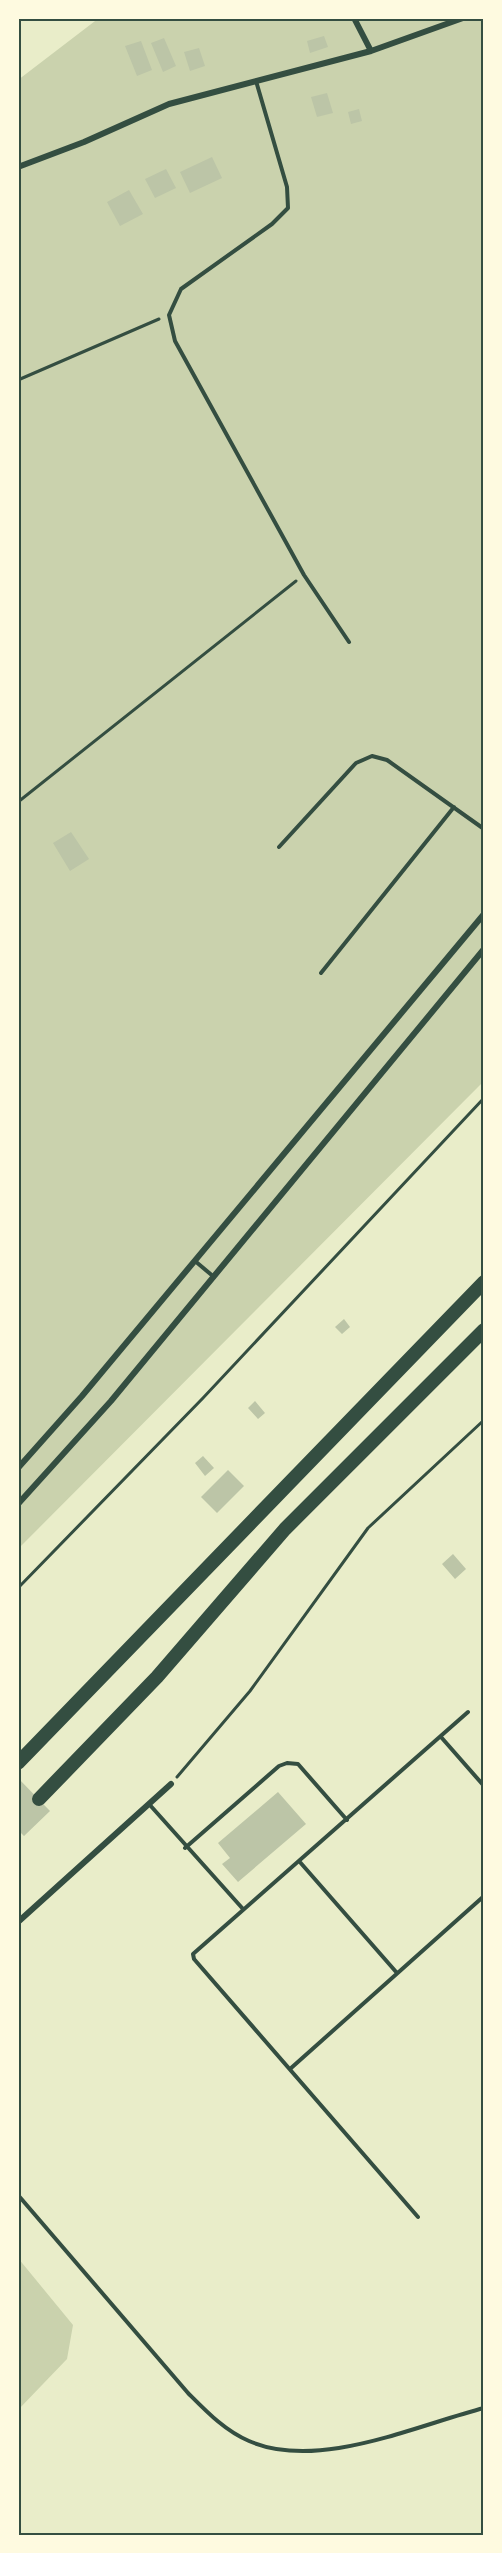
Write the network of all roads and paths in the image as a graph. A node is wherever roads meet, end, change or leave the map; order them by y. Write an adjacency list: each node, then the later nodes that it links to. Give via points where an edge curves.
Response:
1 (354, 18): 3 (street)
2 (463, 18): 3 (street)
3 (371, 51): 4 (street)
4 (255, 80): 5 (street, via 169,104); 6 (lane, via 284,177 288,208 272,224 181,289)
5 (18, 167)
6 (169, 315): 7 (path); 8 (lane, via 175,341)
7 (18, 380)
8 (304, 575): 9 (lane); 10 (path)
9 (350, 642)
10 (18, 802)
11 (454, 807): 12 (lane); 13 (lane, via 387,760 372,756 356,763); 16 (lane)
12 (484, 829)
13 (279, 847)
14 (484, 914): 18 (street)
15 (484, 949): 19 (street)
16 (321, 973)
17 (484, 1098): 25 (path, via 203,1398)
18 (195, 1261): 19 (lane); 23 (street)
19 (214, 1277): 24 (street, via 85,1432)
20 (484, 1282): 28 (highway)
21 (484, 1330): 31 (highway, via 285,1529 157,1677)
22 (484, 1420): 29 (path, via 368,1528 250,1691)
23 (18, 1468)
24 (18, 1504)
25 (18, 1588)
26 (468, 1712): 27 (lane)
27 (441, 1737): 30 (lane); 33 (lane)
28 (18, 1763)
29 (171, 1784): 32 (street)
30 (484, 1786)
31 (39, 1799)
32 (148, 1804): 34 (lane); 38 (street)
33 (347, 1820): 34 (lane, via 298,1764 288,1763 279,1766); 35 (lane)
34 (185, 1848): 37 (lane)
35 (299, 1861): 37 (lane); 39 (lane)
36 (484, 1896): 39 (lane)
37 (243, 1909): 40 (lane, via 196,1951 194,1959)
38 (18, 1922)
39 (397, 1972): 40 (lane)
40 (290, 2069): 42 (lane)
41 (18, 2195): 43 (lane, via 188,2393 246,2440 287,2452 329,2450)
42 (418, 2217)
43 (484, 2408)

